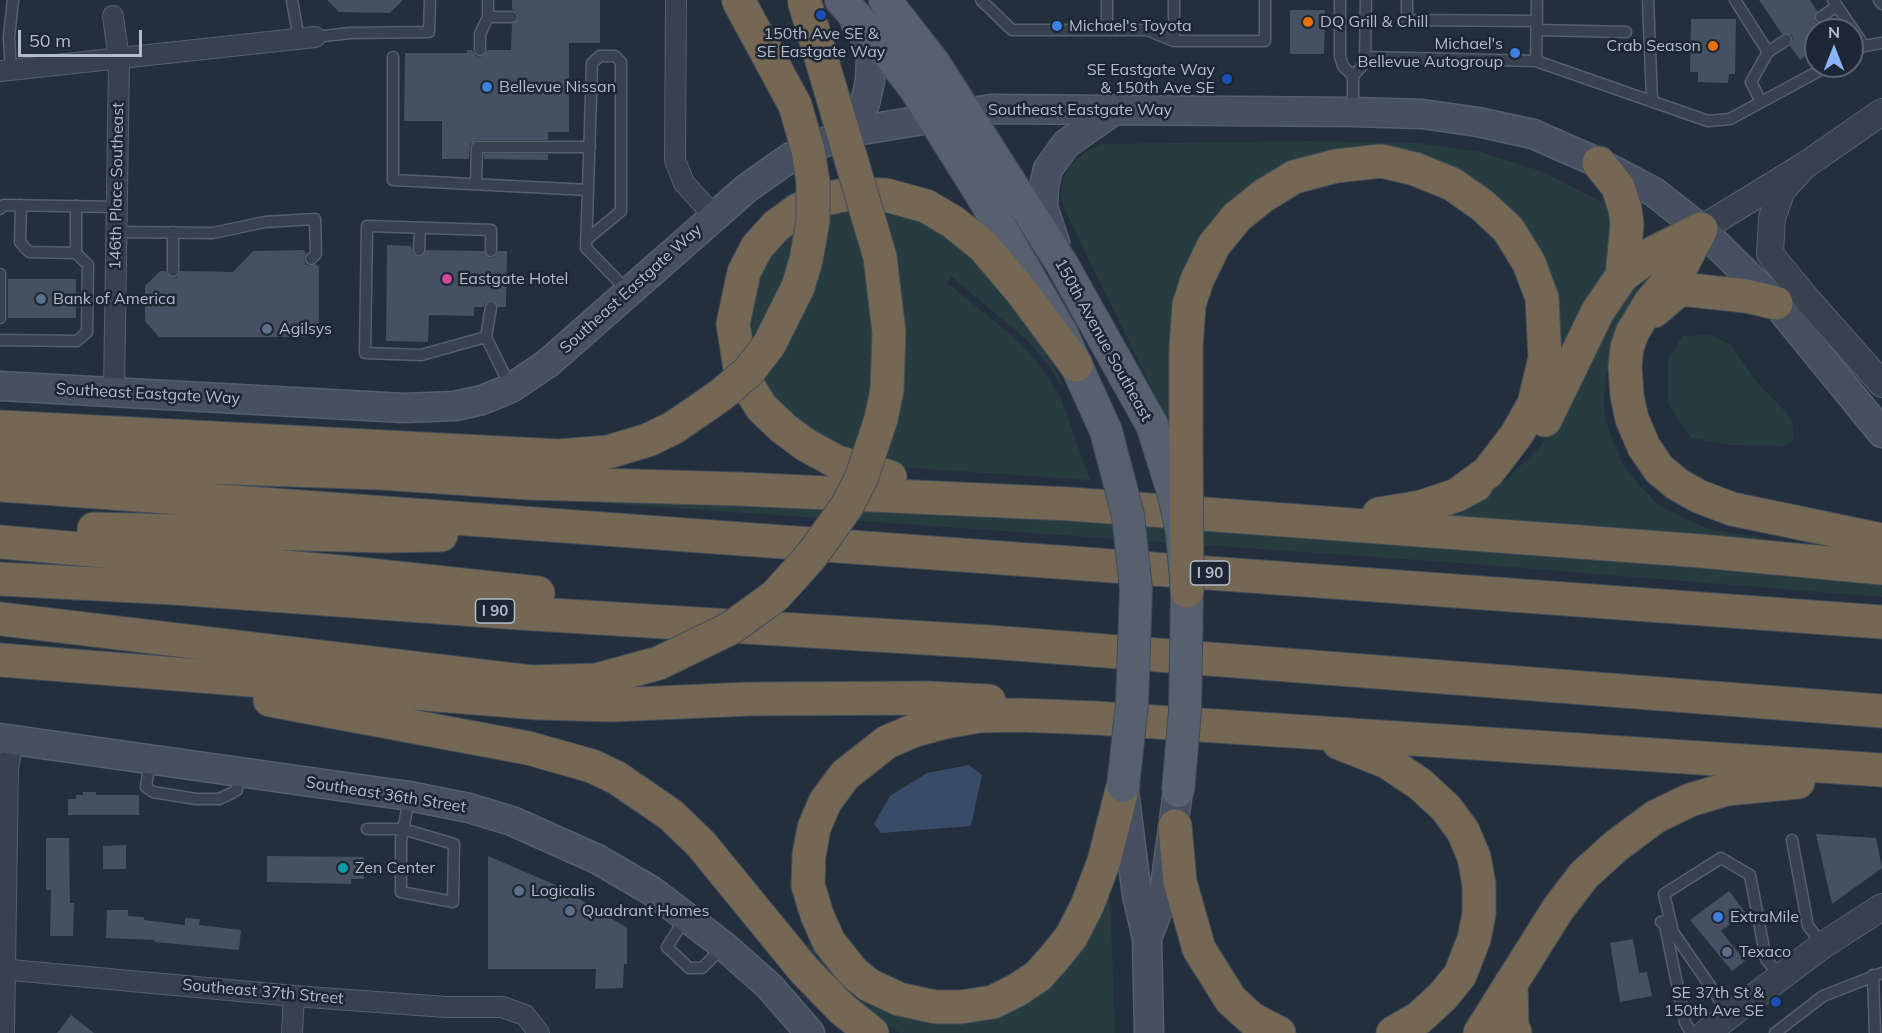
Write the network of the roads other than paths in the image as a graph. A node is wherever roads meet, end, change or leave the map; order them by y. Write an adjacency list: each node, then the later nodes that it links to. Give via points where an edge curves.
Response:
1 (13, 0): 42 (lane)
2 (292, 0): 31 (lane)
3 (430, 0): 31 (lane, via 429,32)
4 (488, 0): 25 (lane)
5 (676, 0): 62 (street, via 675,160 684,183)
6 (738, 0): 88 (highway, bridge, via 795,105 810,161 813,221 798,287 769,345 748,372 673,429 618,449 560,456)
7 (804, 0): 104 (highway, bridge, via 880,257 889,332 887,390 861,479 847,506 775,596 731,628 659,663 597,680 531,682)
8 (885, 0): 50 (main road, 150th Avenue Southeast, via 934,63)
9 (981, 0): 29 (lane, via 1012,30)
10 (1107, 0): 29 (lane)
11 (1174, 0): 33 (lane)
12 (1265, 0): 33 (lane, via 1265,41)
13 (1340, 0): 43 (lane, via 1340,56)
14 (1366, 0): 39 (lane)
15 (1407, 0): 28 (lane, via 1407,20)
16 (1538, 0): 28 (lane)
17 (1648, 0): 45 (lane)
18 (1735, 0): 37 (lane)
19 (1879, 0): 22 (lane)
20 (842, 1): 51 (main road, 150th Avenue Southeast, via 879,42); 52 (main road, via 864,35 872,71 865,103 854,120)
21 (1835, 3): 24 (lane); 27 (lane)
22 (1882, 4)
23 (113, 16): 40 (street, 146th Place Southeast)
24 (1821, 16)
25 (488, 17): 26 (lane); 36 (lane, via 480,34)
26 (512, 17)
27 (1845, 18)
28 (1538, 26): 30 (lane); 41 (lane)
29 (1107, 30): 33 (lane, via 1147,30)
30 (1626, 32)
31 (307, 38): 40 (street)
32 (1786, 40): 37 (lane)
33 (1174, 41)
34 (1882, 43): 35 (lane)
35 (1864, 46)
36 (480, 50)
37 (1768, 52): 46 (lane, via 1751,82)
38 (393, 57): 56 (lane, via 393,180)
39 (1365, 57): 41 (lane); 43 (lane)
40 (119, 60): 42 (street); 60 (street, 146th Place Southeast)
41 (1536, 61): 45 (lane)
42 (5, 72)
43 (1353, 76): 48 (lane)
44 (1806, 78): 46 (lane)
45 (1652, 100): 46 (lane, via 1708,121 1730,119)
46 (1761, 102)
47 (1116, 109): 48 (main road, Southeast Eastgate Way); 50 (main road, Southeast Eastgate Way, via 991,109); 72 (main road, via 1066,144 1048,169 1043,207)
48 (1353, 112): 54 (main road, Southeast Eastgate Way, via 1422,114 1478,122 1533,134)
49 (1882, 112): 55 (street)
50 (964, 113): 51 (main road, Southeast Eastgate Way); 72 (main road, 150th Avenue Southeast)
51 (933, 118): 52 (main road, Southeast Eastgate Way, via 862,130); 83 (main road, 150th Avenue Southeast, via 1020,259)
52 (830, 140): 62 (main road, Southeast Eastgate Way, via 791,157)
53 (590, 147): 56 (lane, via 477,147); 57 (lane); 67 (lane, via 592,63 600,56 615,56 621,62 621,211)
54 (1599, 163): 64 (main road, Southeast Eastgate Way, via 1654,192); 75 (highway, via 1618,188 1628,224)
55 (1804, 166): 64 (street); 84 (street, via 1782,190 1772,218 1770,254)
56 (476, 184): 57 (lane)
57 (588, 190): 67 (lane)
58 (21, 205): 59 (lane); 61 (lane); 70 (lane, via 20,242 29,252)
59 (76, 206): 60 (lane); 70 (lane)
60 (117, 207): 65 (street, 146th Place Southeast)
61 (0, 208)
62 (713, 215): 76 (main road, Southeast Eastgate Way)
63 (420, 228): 68 (lane); 69 (lane, via 491,230); 81 (lane, via 368,226 365,353 421,355)
64 (1701, 230): 75 (highway, via 1653,254); 77 (main road, Southeast Eastgate Way); 80 (highway, via 1682,265 1650,303)
65 (117, 232): 66 (lane); 87 (street, 146th Place Southeast)
66 (173, 232): 71 (lane, via 213,233 265,222 315,219 316,254); 73 (lane)
67 (586, 240): 76 (lane, via 586,249)
68 (419, 250)
69 (491, 251)
70 (76, 253): 82 (lane, via 88,265 87,332 77,341)
71 (311, 259)
72 (1062, 264): 103 (main road, 150th Avenue Southeast, bridge, via 1152,425 1174,495)
73 (173, 271)
74 (0, 274): 79 (lane)
75 (1622, 276): 94 (highway, via 1598,311 1530,444 1510,464)
76 (630, 293): 86 (main road, Southeast Eastgate Way, via 548,363)
77 (1776, 303): 80 (highway, via 1680,288); 89 (main road, Southeast Eastgate Way)
78 (490, 307): 81 (lane)
79 (0, 318)
80 (1632, 333): 99 (highway, via 1625,366 1632,419 1659,469 1677,484 1732,509)
81 (486, 337): 86 (lane)
82 (0, 340)
83 (1076, 365): 92 (highway, via 983,246 935,211 886,195 848,194 798,210 757,247 744,272 733,324 741,375 762,408 806,445 837,462); 115 (main road, 150th Avenue Southeast, bridge, via 1106,431 1128,515 1136,590 1132,704)
84 (1882, 384)
85 (0, 386): 87 (main road, Southeast Eastgate Way)
86 (511, 388): 87 (main road, Southeast Eastgate Way, via 455,406 404,408)
87 (114, 392)
88 (0, 427)
89 (1882, 433)
90 (0, 460): 91 (highway)
91 (381, 473): 92 (highway, via 587,474 754,469); 95 (highway, via 528,483)
92 (903, 480): 95 (highway)
93 (0, 485): 97 (highway, I 90)
94 (1456, 495): 96 (highway, via 1421,507 1366,515); 103 (highway, bridge, via 1488,472 1534,404 1545,358 1542,298 1529,262 1508,230 1482,205 1452,184 1415,169 1381,161 1336,166 1294,177 1237,217 1214,245 1189,305)
95 (1070, 504): 96 (highway)
96 (1273, 518): 101 (highway)
97 (538, 524): 98 (highway, via 461,534 385,536); 105 (highway, I 90)
98 (0, 525)
99 (1882, 540)
100 (0, 542): 106 (highway, via 341,572)
101 (1882, 568)
102 (0, 579): 106 (highway, I 90)
103 (1187, 591): 116 (main road, 150th Avenue Southeast, bridge, via 1185,711)
104 (0, 619)
105 (1882, 622)
106 (990, 642): 109 (highway, I 90)
107 (0, 660): 108 (highway)
108 (97, 668): 110 (highway, via 538,703 928,698 991,702); 140 (highway, via 507,743 556,754 609,774 671,815 701,844 804,970)
109 (1882, 711)
110 (1095, 718): 111 (highway); 115 (highway, via 980,716 945,722 887,742 860,762 825,802 814,828 809,855 808,885 829,942 853,972 898,999 935,1007 961,1007 993,1002 1017,990 1038,976 1055,957 1082,916 1104,861)
111 (1281, 731): 113 (highway); 144 (highway, via 1359,750 1412,778 1446,808 1474,857 1479,914 1460,975 1419,1018)
112 (7, 739): 117 (main road, Southeast 36th Street); 129 (street)
113 (1882, 770)
114 (1882, 784): 132 (highway, via 1776,782 1727,789 1690,800 1655,817 1584,876)
115 (1123, 786): 126 (main road, 150th Avenue Southeast, via 1137,895)
116 (1178, 791): 118 (main road, 150th Avenue Southeast)
117 (409, 796): 120 (lane); 123 (main road, Southeast 36th Street, via 469,808 547,836 597,859)
118 (1175, 826): 126 (main road, 150th Avenue Southeast, via 1164,894); 143 (highway, via 1180,882 1199,950 1231,1000 1252,1019)
119 (367, 829): 120 (lane)
120 (403, 829): 120 (lane, via 401,892 453,902 454,844)
121 (1792, 840): 127 (lane, via 1808,926)
122 (1882, 906): 127 (street)
123 (687, 916): 128 (main road, Southeast 36th Street); 128 (lane, via 667,947 688,968 702,968)
124 (1661, 922): 147 (lane, via 1664,921 1685,1022)
125 (1882, 923): 127 (street)
126 (1147, 938): 133 (main road, 150th Avenue Southeast)
127 (1832, 939): 131 (street)
128 (724, 946): 139 (main road, Southeast 36th Street, via 770,987)
129 (2, 969): 134 (street, Southeast 37th Street); 136 (street)
130 (1878, 974): 149 (lane, via 1823,996); 150 (lane)
131 (1781, 978): 135 (street); 135 (lane, via 1767,959 1750,875 1721,858 1665,894 1673,932)
132 (1511, 983): 145 (highway); 146 (highway)
133 (1148, 992): 141 (main road, 150th Avenue Southeast); 142 (main road)
134 (294, 996): 137 (street); 138 (street, Southeast 37th Street, via 502,1007 525,1015)
135 (1730, 1016): 148 (street)
136 (4, 1033)
137 (292, 1033)
138 (539, 1033)
139 (810, 1033)
140 (872, 1033)
141 (1149, 1033)
142 (1164, 1033)
143 (1279, 1033)
144 (1393, 1033)
145 (1480, 1033)
146 (1515, 1033)
147 (1691, 1033)
148 (1706, 1033)
149 (1774, 1033)
150 (1875, 1033)

